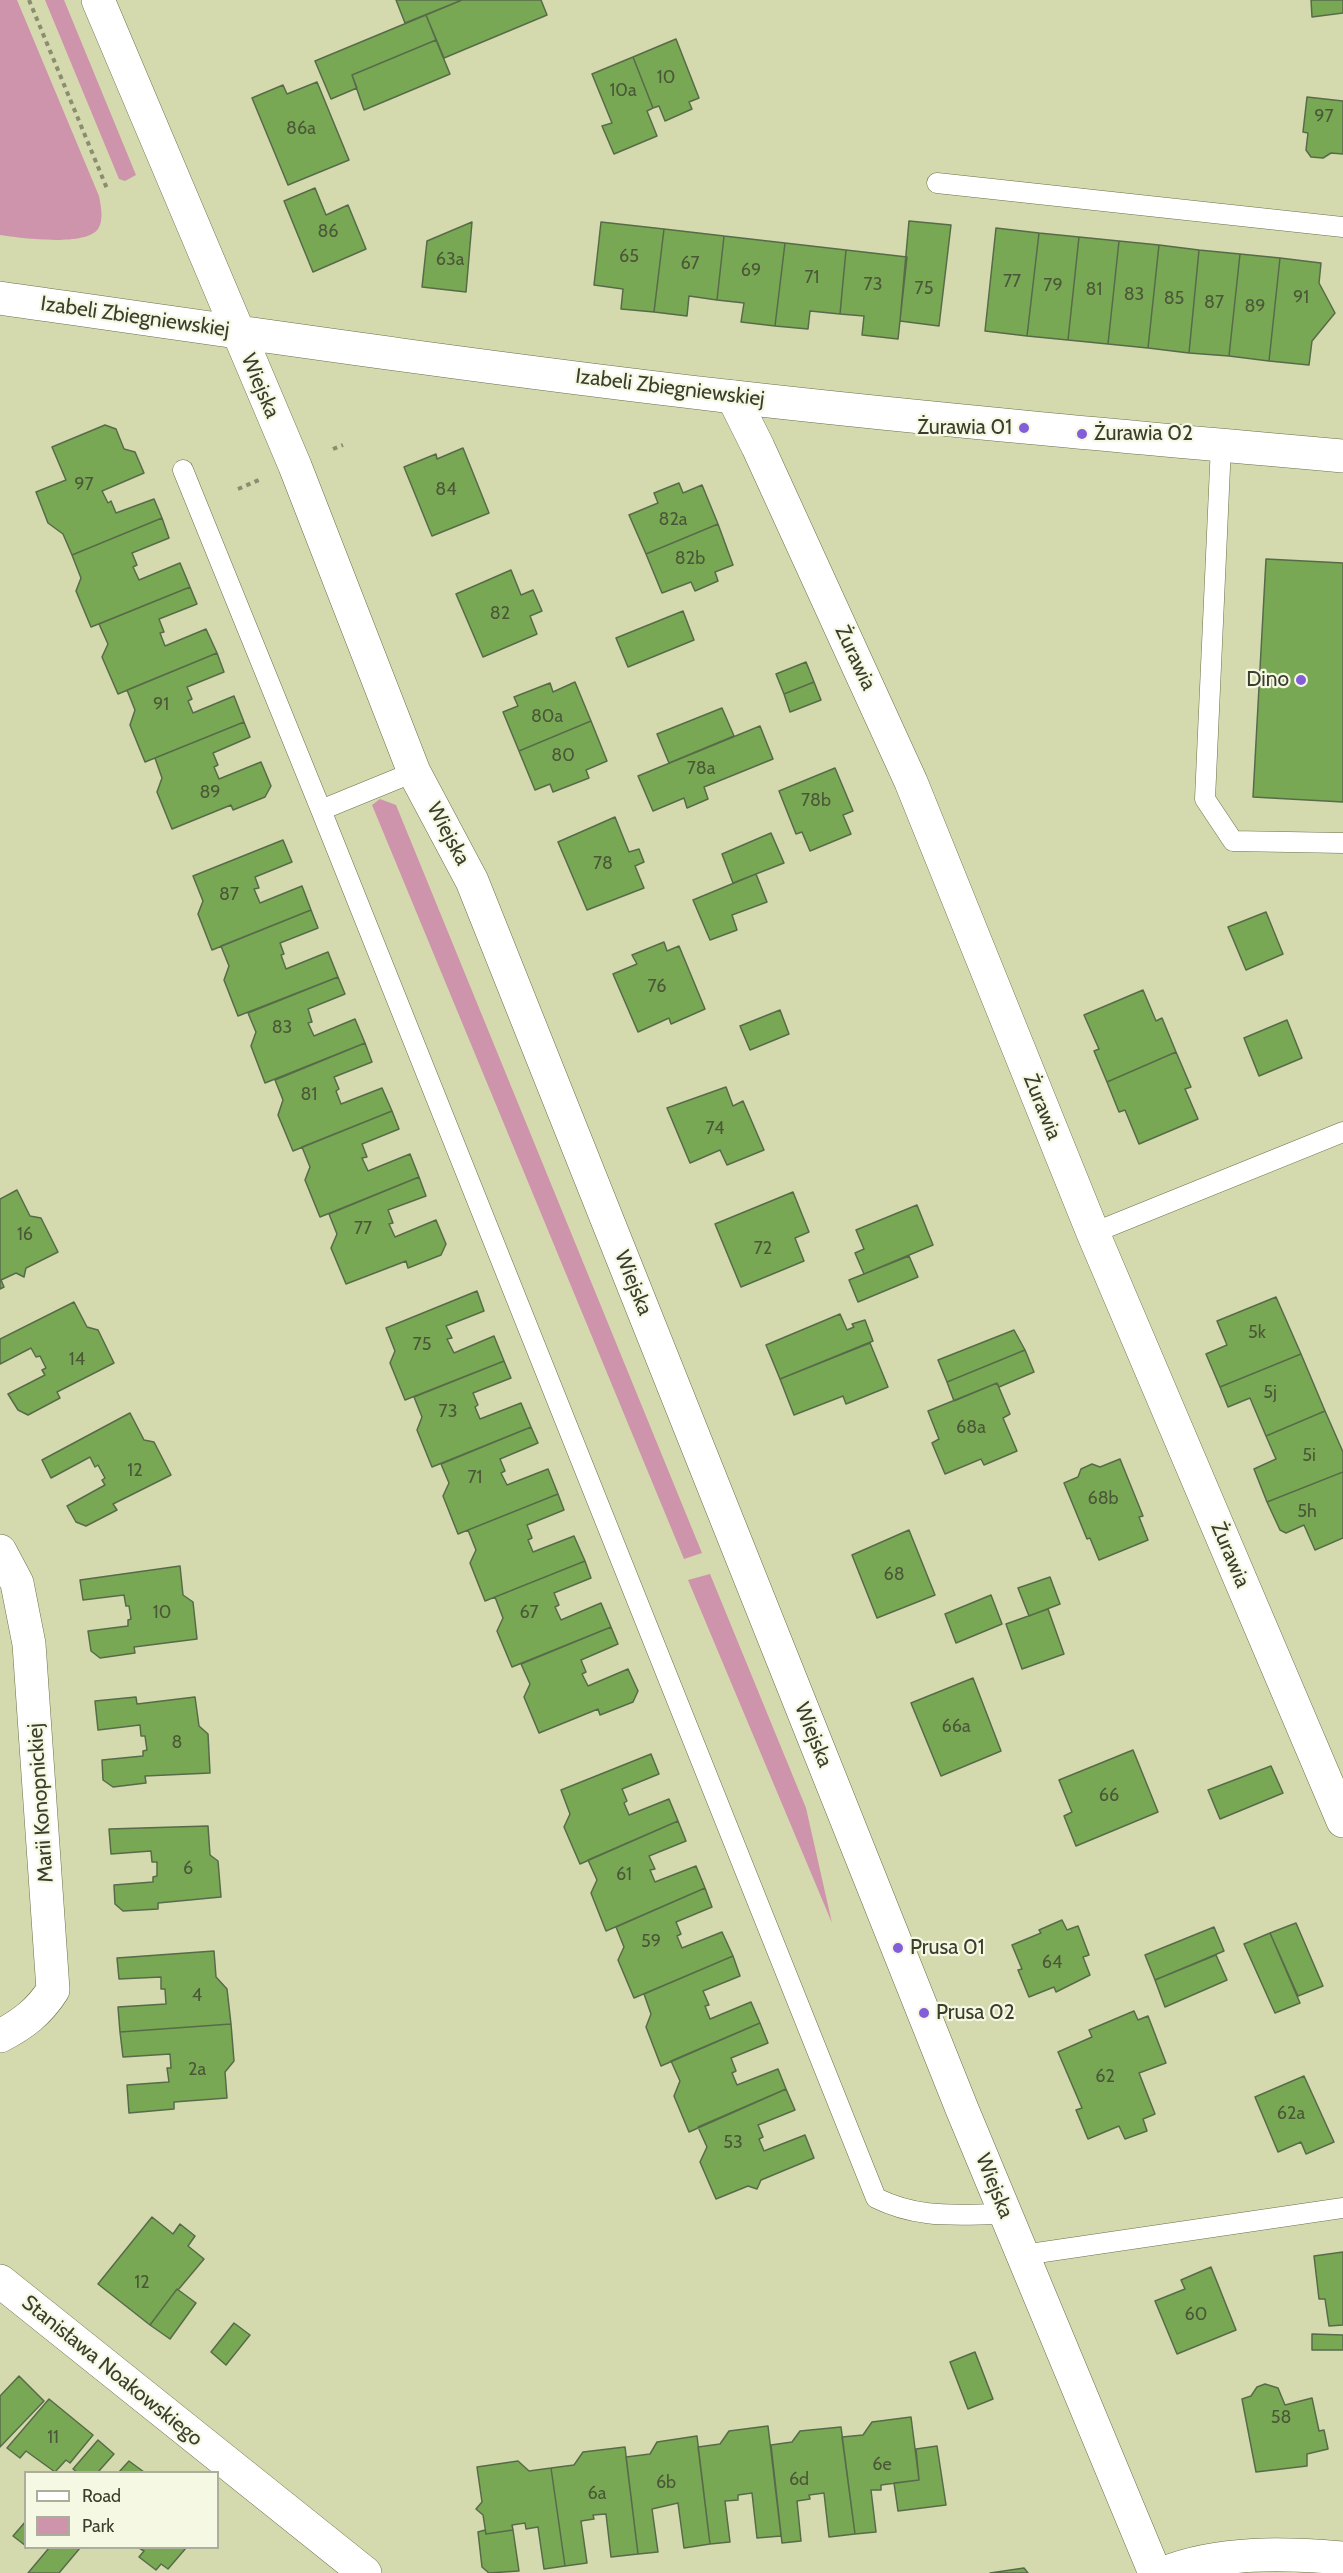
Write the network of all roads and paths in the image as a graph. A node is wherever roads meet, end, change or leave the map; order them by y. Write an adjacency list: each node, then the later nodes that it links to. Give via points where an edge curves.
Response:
1 (29, 0): 4 (path)
2 (98, 0): 7 (street, Wiejska)
3 (937, 183): 5 (lane)
4 (108, 191)
5 (1343, 227)
6 (0, 298): 7 (street, Izabeli Zbiegniewskiej)
7 (237, 332): 8 (street, Izabeli Zbiegniewskiej); 12 (street, Wiejska, via 299,477)
8 (733, 397): 9 (street, Izabeli Zbiegniewskiej); 16 (street, Żurawia, via 912,782)
9 (1221, 445): 10 (street, Izabeli Zbiegniewskiej); 14 (lane, via 1205,799 1233,841)
10 (1343, 456)
11 (183, 470): 13 (lane)
12 (414, 772): 13 (lane); 21 (street, Wiejska, via 472,881)
13 (321, 810): 21 (lane, via 876,2198 897,2208 929,2215)
14 (1343, 843)
15 (1343, 1132): 16 (lane)
16 (1093, 1233): 18 (street, Żurawia)
17 (0, 1551): 19 (street, Marii Konopnickiej, via 17,1583 30,1644 53,1990 24,2024)
18 (1343, 1821)
19 (0, 2036)
20 (1343, 2208): 22 (lane)
21 (1006, 2214): 22 (street, Wiejska)
22 (1023, 2255): 26 (street, Wiejska)
23 (0, 2281): 25 (street, Stanisława Noakowskiego)
24 (1343, 2558): 27 (street, via 1266,2554 1189,2563)
25 (365, 2573)
26 (1155, 2573)
27 (1164, 2573)

